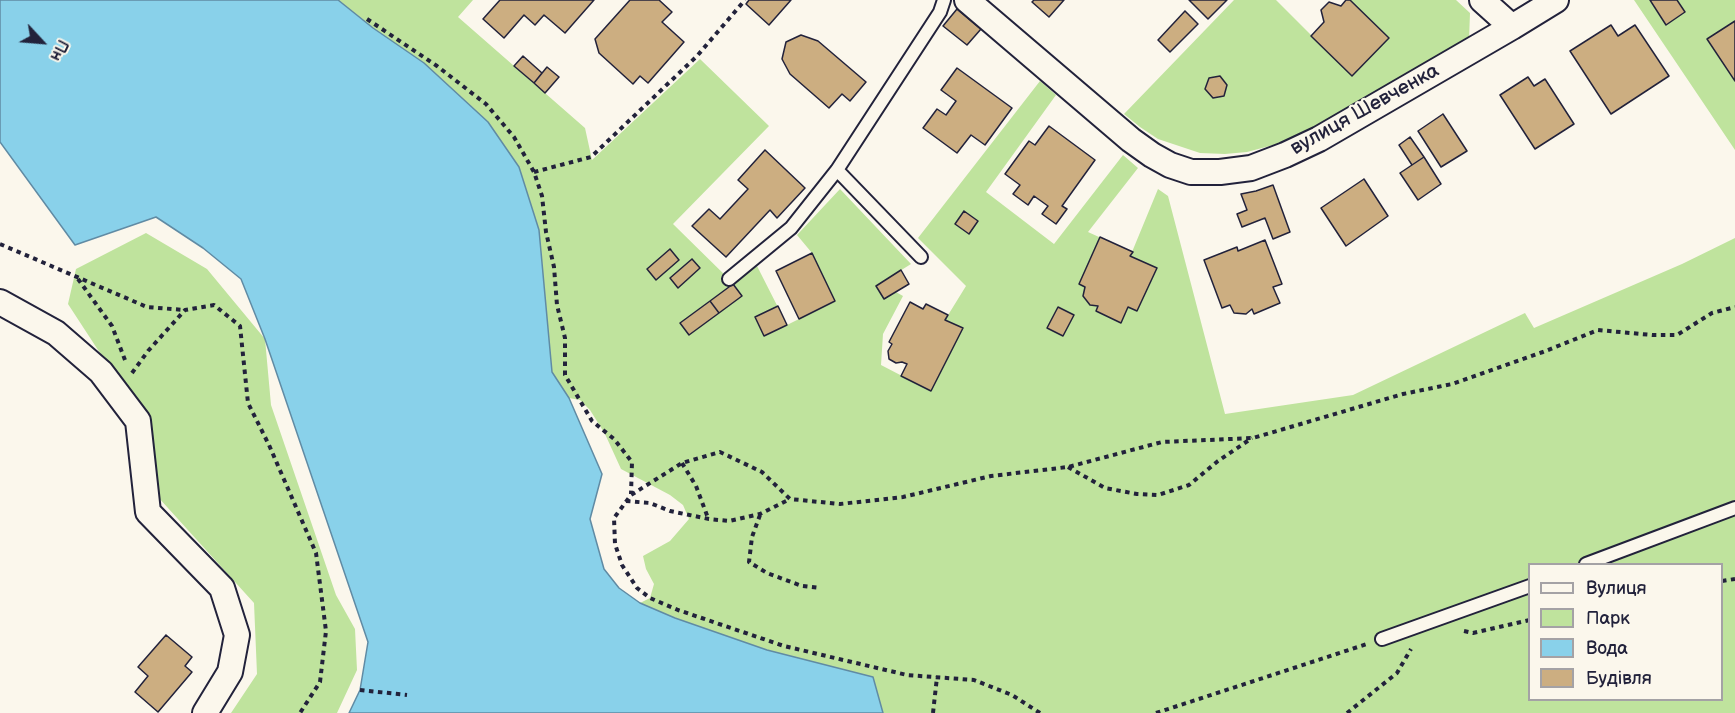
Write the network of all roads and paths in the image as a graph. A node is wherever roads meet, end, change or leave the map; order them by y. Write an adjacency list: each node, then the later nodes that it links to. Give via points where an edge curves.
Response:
1 (745, 0): 9 (path, via 697,56 591,157)
2 (944, 0): 8 (lane, via 940,12)
3 (967, 0): 7 (street, вулиця Шевченка, via 1131,140 1170,165 1191,172 1251,168 1285,155)
4 (1482, 0): 7 (street)
5 (1556, 0): 7 (street, вулиця Шевченка)
6 (367, 19): 9 (path, via 486,104 514,137)
7 (1512, 27)
8 (837, 170): 11 (lane); 13 (lane, via 791,228)
9 (534, 172): 20 (path, via 543,196 565,338 565,375 592,422 614,439 632,462)
10 (0, 243): 12 (path)
11 (921, 257)
12 (77, 277): 16 (path, via 147,307); 16 (path, via 112,326 131,374)
13 (729, 279)
14 (0, 302): 34 (street, via 56,333 101,372 138,422 148,512 222,588 237,635 230,672)
15 (1735, 307): 17 (path, via 1712,313 1677,335 1598,330 1452,384 1402,394)
16 (185, 310): 35 (path, via 214,304 240,327 248,403 316,553 326,631 320,682)
17 (1253, 438): 19 (path, via 1162,442); 19 (path, via 1189,485 1158,495 1105,488)
18 (682, 463): 20 (path); 21 (path, via 720,452 762,472); 25 (path)
19 (1068, 467): 21 (path, via 991,476 903,496 840,504)
20 (631, 495): 22 (path)
21 (790, 499): 24 (path)
22 (626, 501): 25 (path, via 650,503); 31 (path, via 614,518 615,544 622,565 637,588 650,598 784,646 907,675)
23 (1735, 508): 26 (lane)
24 (760, 514): 25 (path, via 729,521); 28 (path, via 749,562 802,586)
25 (709, 519)
26 (1589, 563)
27 (1528, 587): 29 (lane)
28 (820, 588)
29 (1425, 624): 30 (lane); 39 (path, via 1397,673)
30 (1382, 639): 38 (path)
31 (937, 677): 36 (path); 37 (path, via 974,680 1012,695)
32 (360, 690): 33 (path)
33 (407, 695)
34 (205, 713)
35 (300, 713)
36 (933, 713)
37 (1040, 713)
38 (1156, 713)
39 (1347, 713)

